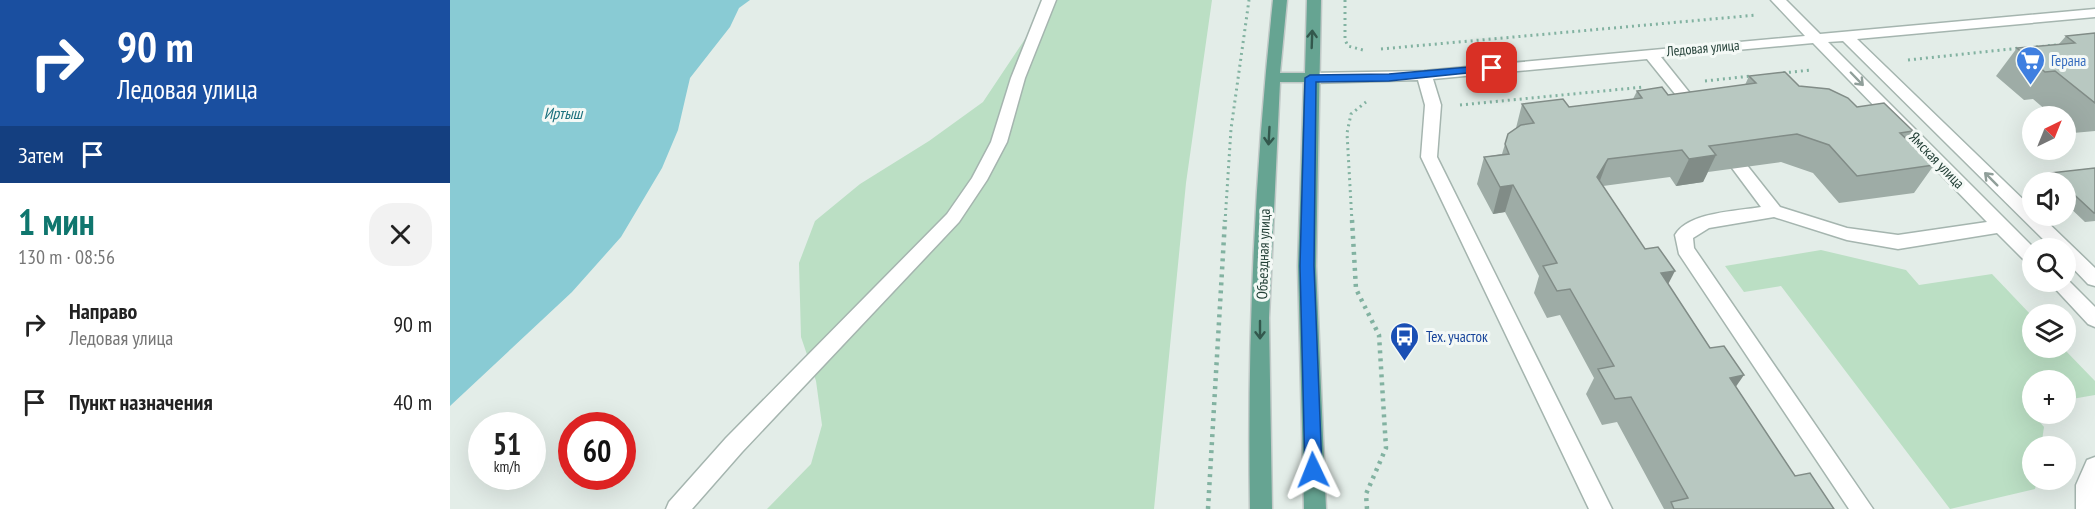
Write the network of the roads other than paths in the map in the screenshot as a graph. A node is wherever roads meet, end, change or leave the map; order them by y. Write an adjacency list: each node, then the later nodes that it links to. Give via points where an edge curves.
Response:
1 (1049, 0): 25 (street, via 1018,78 999,142 953,218)
2 (1280, 0): 10 (main road, Объездная улица)
3 (1314, 0): 11 (main road, one-way to 3)
4 (1778, 0): 7 (street, Ямская улица)
5 (2095, 13): 6 (street, Ледовая улица)
6 (1845, 36): 7 (street, Ледовая улица); 14 (street, Ямская улица, one-way to 6)
7 (1816, 38): 8 (street, Ледовая улица); 16 (street, Ямская улица, one-way to 16)
8 (1650, 53): 9 (street, Ледовая улица); 12 (street)
9 (1424, 75): 11 (street, Ледовая улица); 28 (street, via 1433,105 1429,157)
10 (1272, 77): 11 (main road); 26 (main road, Объездная улица, one-way to 26, via 1261,270)
11 (1310, 78): 27 (main road, via 1307,266)
12 (1700, 116)
13 (1740, 168): 15 (street)
14 (2022, 203)
15 (1774, 211): 16 (street, via 1847,234 1898,242); 29 (street, via 1705,222 1684,235 1685,249)
16 (2001, 226): 19 (street, Ямская улица)
17 (2043, 226): 18 (street, Ямская улица)
18 (2054, 238)
19 (2022, 247)
20 (2076, 261): 21 (street, Ямская улица)
21 (2095, 279)
22 (2068, 292): 23 (street)
23 (2095, 319)
24 (2095, 467): 30 (street, via 2087,485)
25 (676, 509)
26 (1261, 509)
27 (1315, 509)
28 (1601, 509)
29 (1862, 509)
30 (2087, 509)

